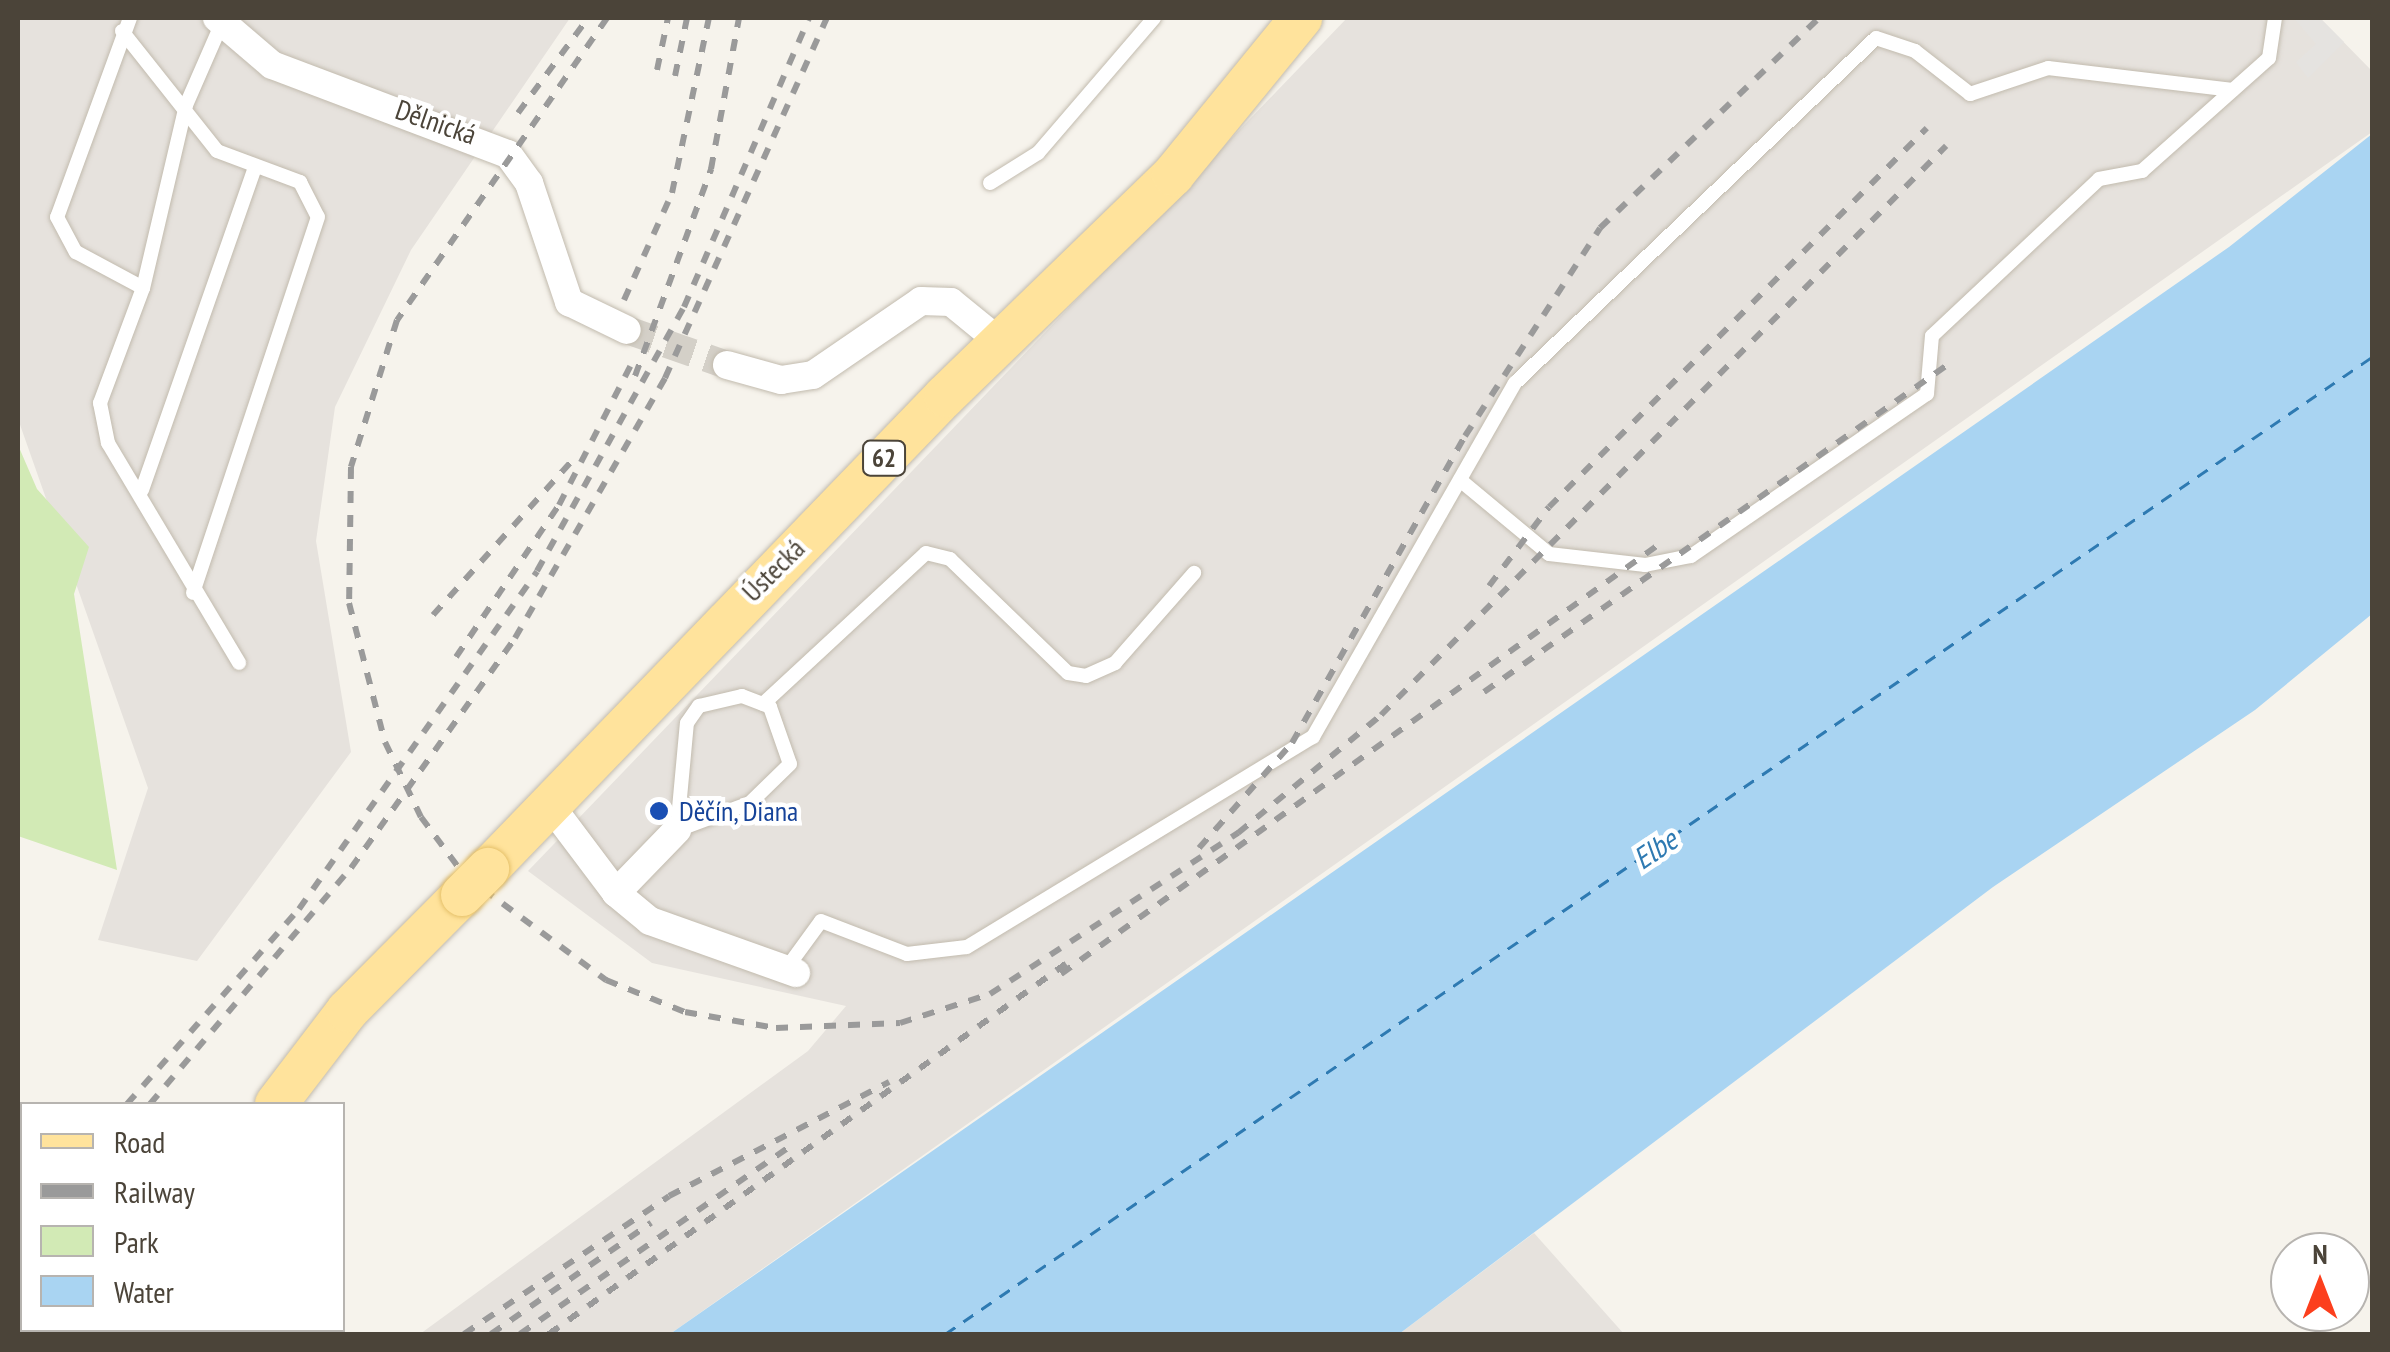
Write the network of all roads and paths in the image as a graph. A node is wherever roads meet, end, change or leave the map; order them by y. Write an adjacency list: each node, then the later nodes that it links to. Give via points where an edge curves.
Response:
1 (1154, 18): 10 (lane, via 1038,152)
2 (1322, 18): 6 (street, Ústecká)
3 (2275, 18): 7 (lane, via 2269,58)
4 (219, 21): 8 (lane); 12 (street, Dělnická, via 272,65 508,154 530,183 570,302)
5 (126, 24): 8 (lane); 11 (lane, via 57,217 76,252)
6 (1296, 25): 13 (main road, Ústecká / 62, via 1174,176)
7 (2233, 90): 15 (lane, via 2048,68 1970,94 1915,51 1876,38 1515,382); 15 (lane, via 2142,171 2099,179 1932,336 1927,394 1691,556 1646,565 1549,554)
8 (186, 104): 9 (lane, via 217,151); 11 (lane)
9 (255, 168): 16 (lane); 18 (lane, via 300,182 318,217)
10 (990, 183)
11 (143, 288): 16 (lane, via 100,403 108,442)
12 (628, 330)
13 (1000, 342): 14 (street, via 951,302 922,302 813,375 764,378); 21 (main road, Ústecká / 62)
14 (727, 365)
15 (1460, 480): 24 (lane, via 1313,737 966,947 908,954 821,921)
16 (142, 490): 18 (lane)
17 (1194, 574): 20 (lane, via 1115,663 1086,676 1068,673 950,559 926,553)
18 (193, 593): 19 (lane)
19 (239, 663)
20 (764, 704): 22 (lane, via 717,698 686,723); 22 (lane, via 784,731 790,764 750,803)
21 (550, 805): 23 (street); 25 (main road, Ústecká / 62, via 347,1011)
22 (678, 830): 23 (street)
23 (616, 893): 24 (street, via 675,936)
24 (791, 972)
25 (278, 1102)

